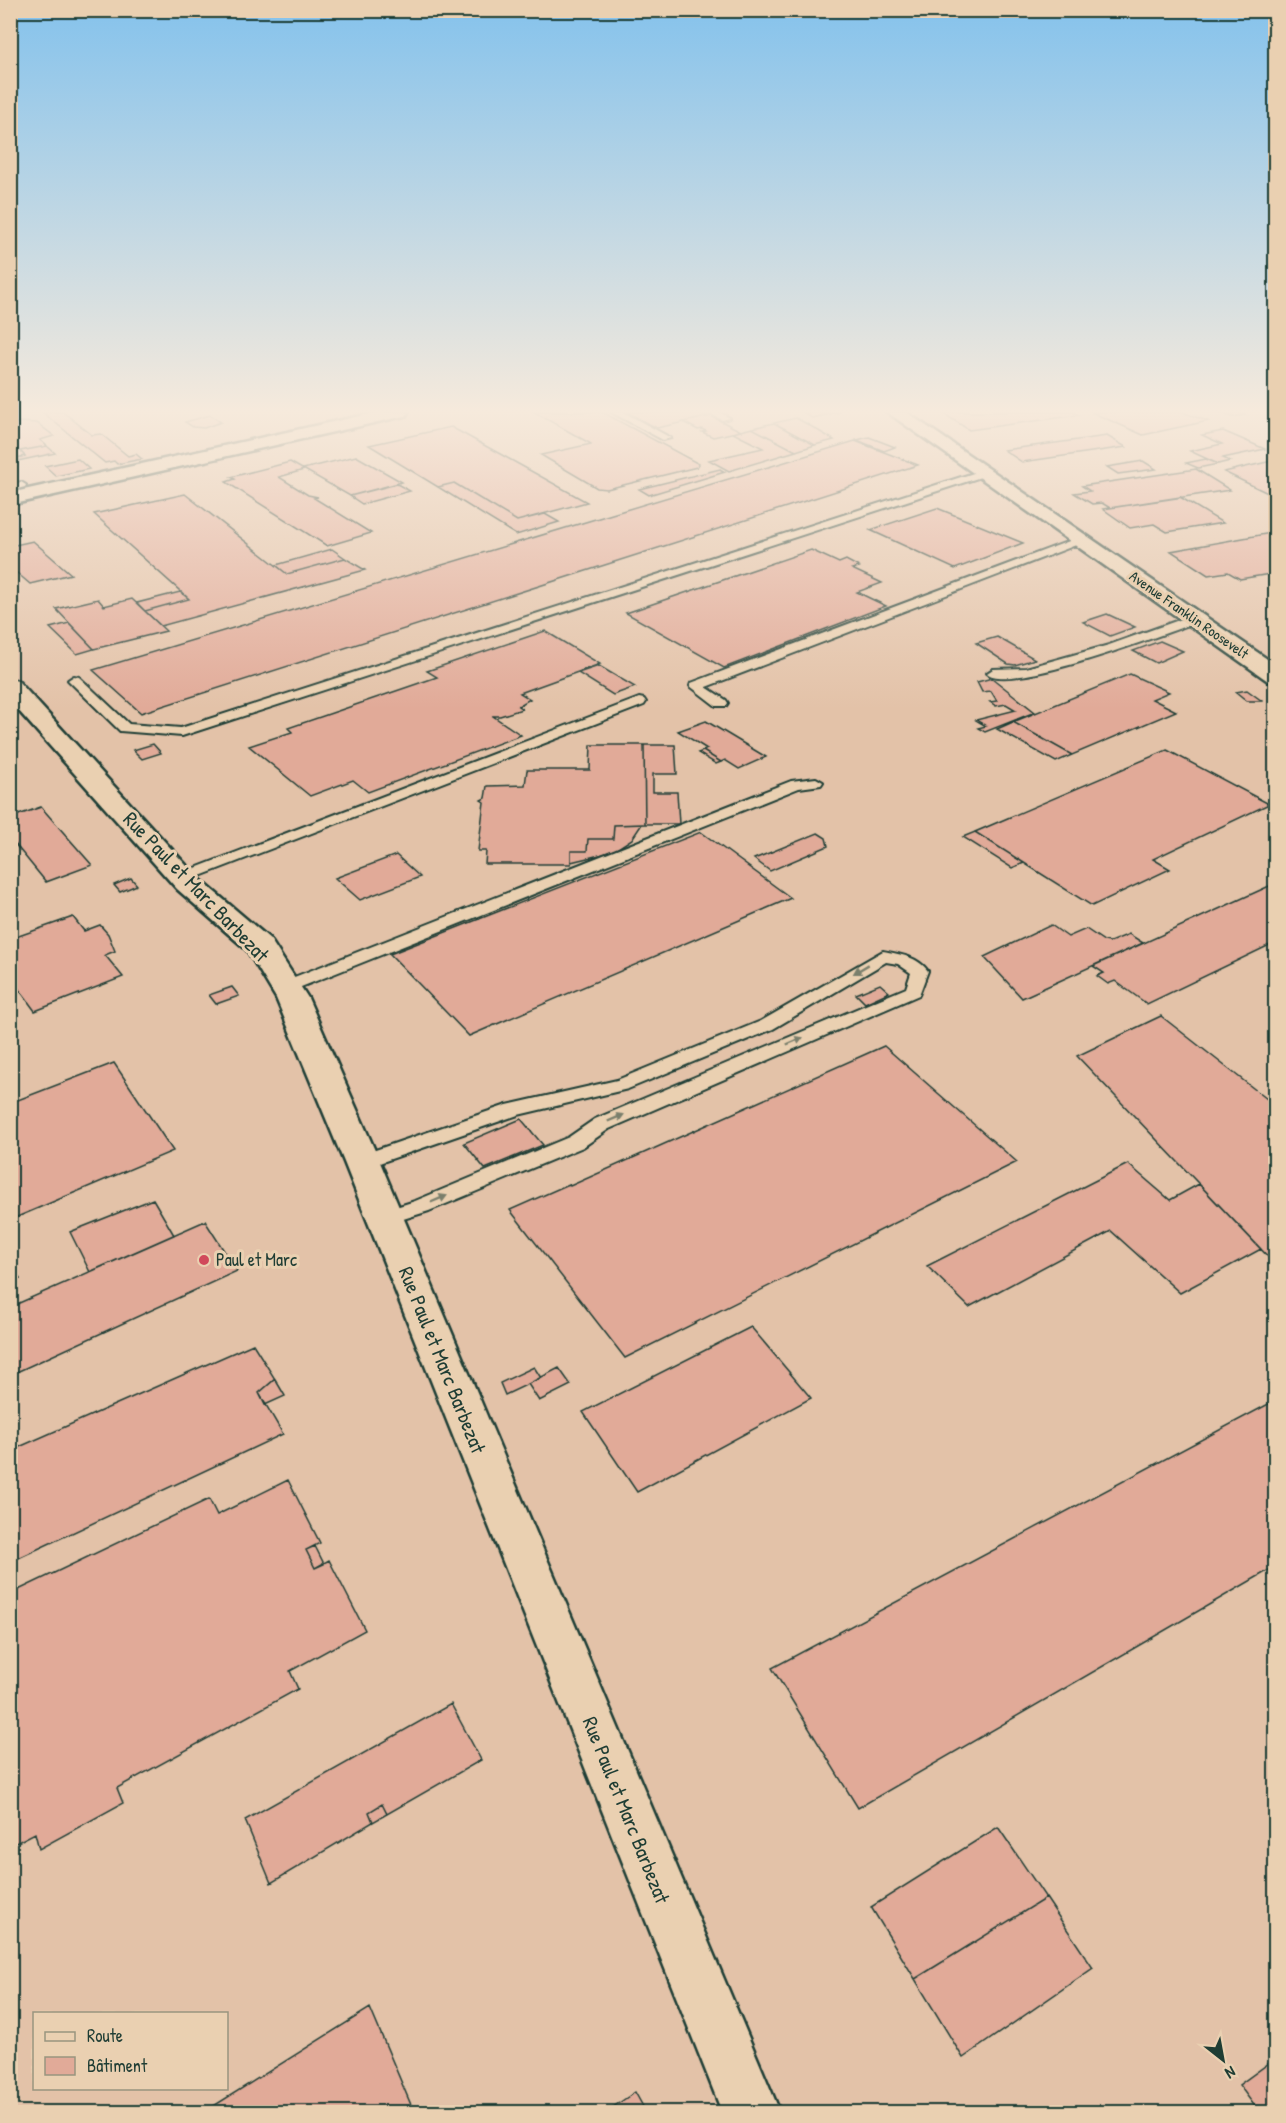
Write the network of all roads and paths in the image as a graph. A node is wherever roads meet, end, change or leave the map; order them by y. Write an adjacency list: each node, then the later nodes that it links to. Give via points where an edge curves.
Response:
1 (865, 511): 7 (lane, via 182,732 124,728)
2 (1038, 511): 3 (street, Avenue Franklin Roosevelt)
3 (1080, 540): 4 (street, Avenue Franklin Roosevelt); 10 (lane, via 696,686)
4 (1193, 619): 5 (lane, via 1113,648 1027,672); 6 (street, Avenue Franklin Roosevelt)
5 (993, 673)
6 (1275, 676)
7 (74, 680)
8 (10, 686): 12 (street, Rue Paul et Marc Barbezat)
9 (639, 702): 12 (lane)
10 (721, 703)
11 (816, 782): 13 (lane, via 796,784)
12 (182, 878): 13 (street, Rue Paul et Marc Barbezat, via 259,945)
13 (285, 987): 14 (street, Rue Paul et Marc Barbezat)
14 (362, 1162): 15 (street, Rue Paul et Marc Barbezat); 15 (lane, one-way to 14, via 576,1142 602,1124 913,991 920,971 903,960 883,956 767,1025 622,1085 514,1109)
15 (384, 1218): 16 (street, Rue Paul et Marc Barbezat)
16 (750, 2112)

